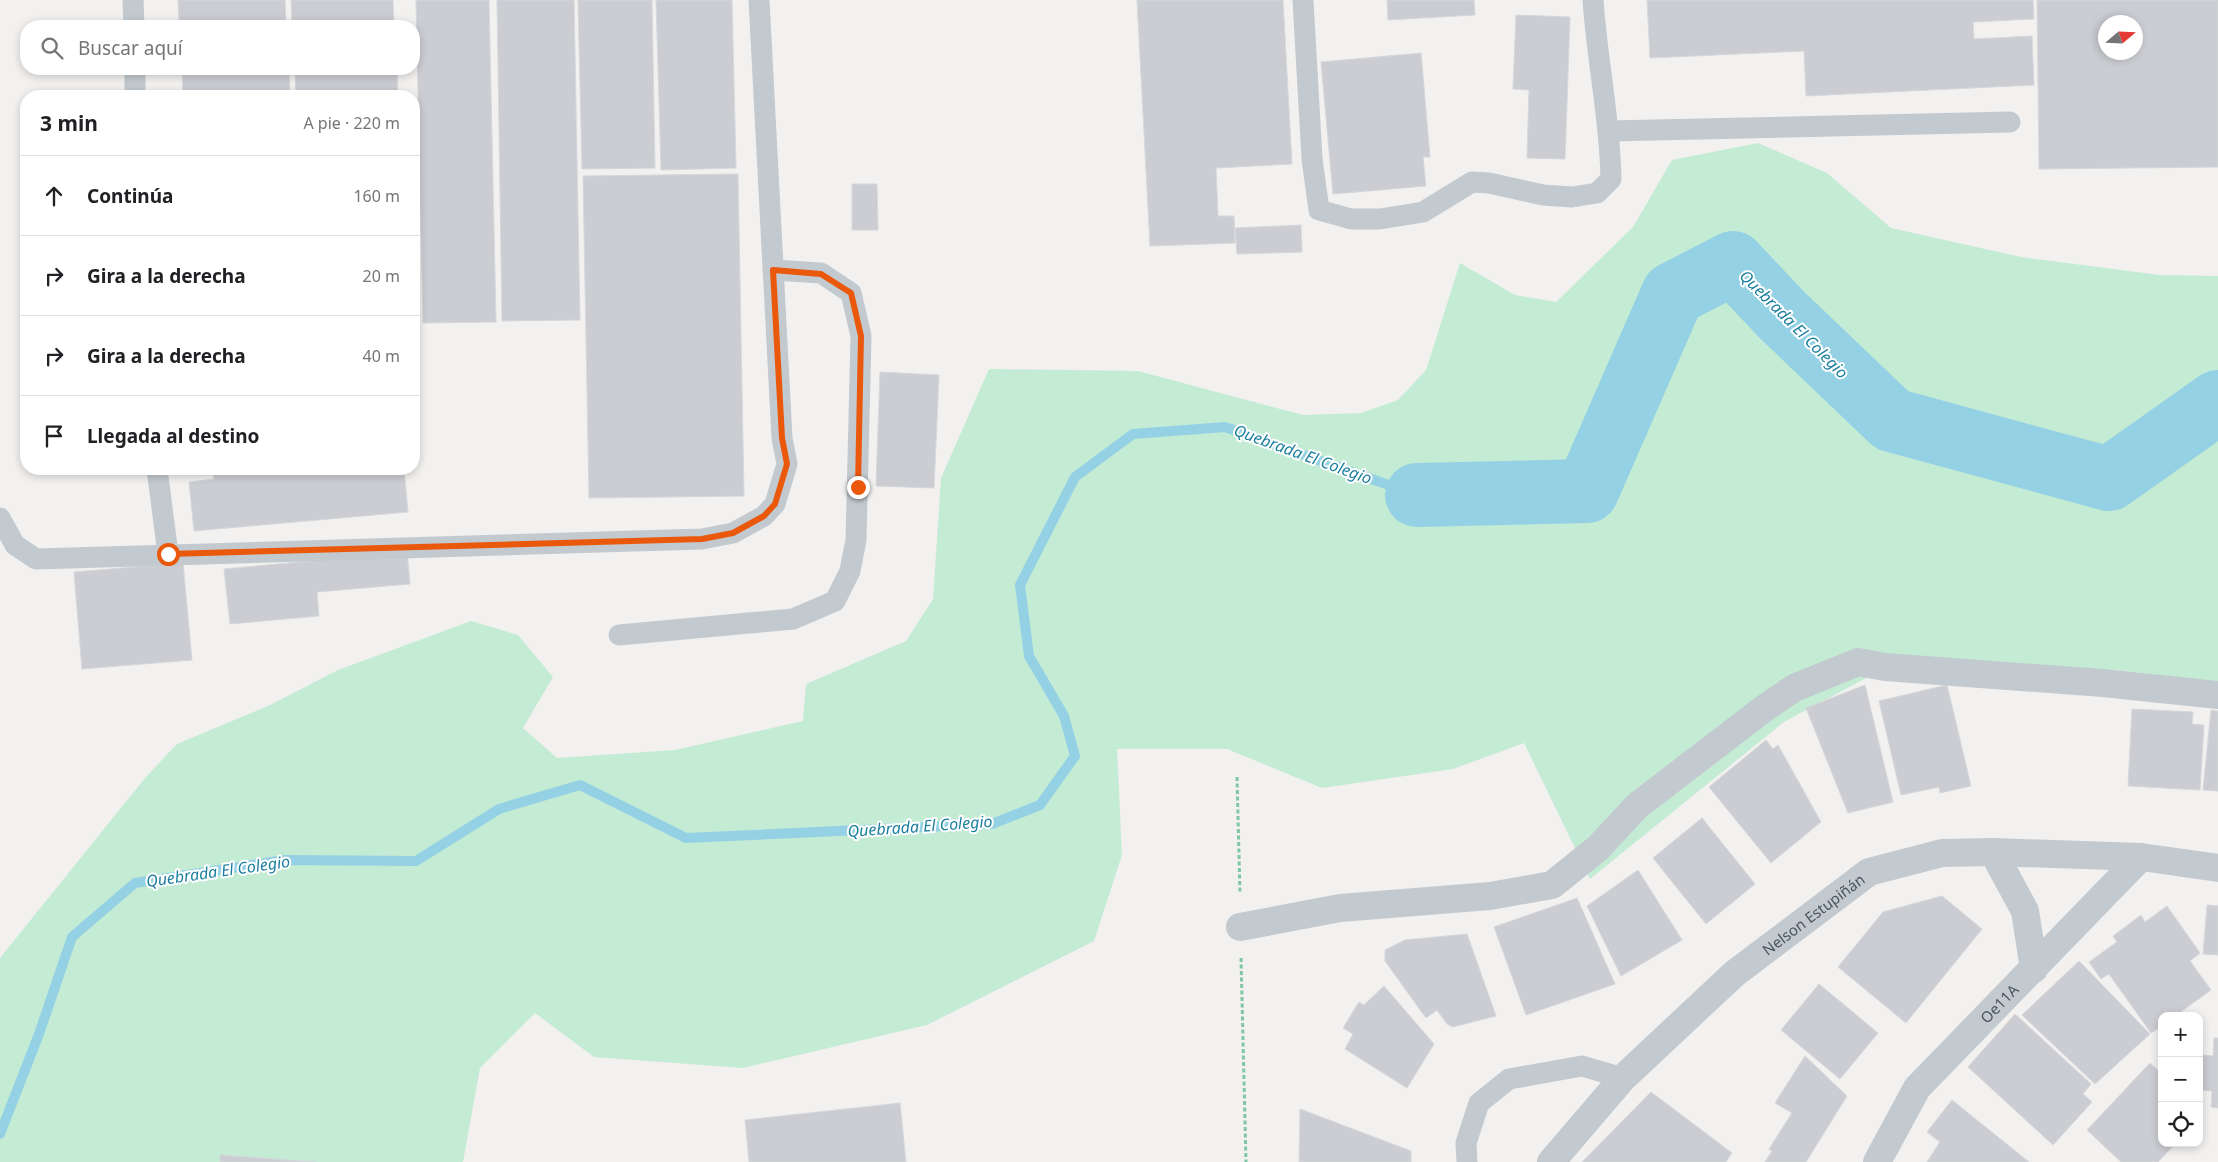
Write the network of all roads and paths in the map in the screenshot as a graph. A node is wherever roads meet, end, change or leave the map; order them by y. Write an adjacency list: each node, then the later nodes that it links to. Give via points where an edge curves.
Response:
1 (133, 0): 5 (lane)
2 (760, 0): 10 (lane)
3 (1303, 0): 9 (lane, via 1311,149 1319,210 1351,219 1380,219 1423,212 1472,182 1543,195 1572,197 1597,193 1611,179)
4 (1593, 0): 9 (lane)
5 (134, 20)
6 (135, 75): 7 (lane)
7 (136, 90)
8 (2010, 122): 9 (lane)
9 (1609, 131)
10 (773, 270): 13 (lane, via 782,438 787,464 775,504 764,516 733,533 692,539); 14 (lane, via 821,274 851,293 861,336 856,540 850,571 835,601 793,619)
11 (158, 475): 13 (lane)
12 (0, 518): 13 (lane, via 15,545 36,559)
13 (168, 554)
14 (619, 635)
15 (2218, 695): 20 (street, via 1885,667 1858,662 1794,688 1762,710 1637,806 1598,848 1552,885 1490,896 1340,908)
16 (1237, 777): 20 (path)
17 (1993, 852): 18 (street, Nelson Estupiñán); 21 (street, via 2025,911); 22 (street, Nelson Estupiñán, via 1942,853 1870,872 1734,974)
18 (2141, 857): 19 (street, Nelson Estupiñán); 21 (street, Oe11A)
19 (2218, 868)
20 (1240, 927): 23 (path)
21 (2034, 969): 26 (street, Oe11A, via 1917,1088)
22 (1623, 1078): 24 (lane, via 1582,1066 1509,1079 1479,1103 1466,1143); 25 (street, Nelson Estupiñán)
23 (1246, 1162)
24 (1467, 1162)
25 (1551, 1162)
26 (1877, 1162)

